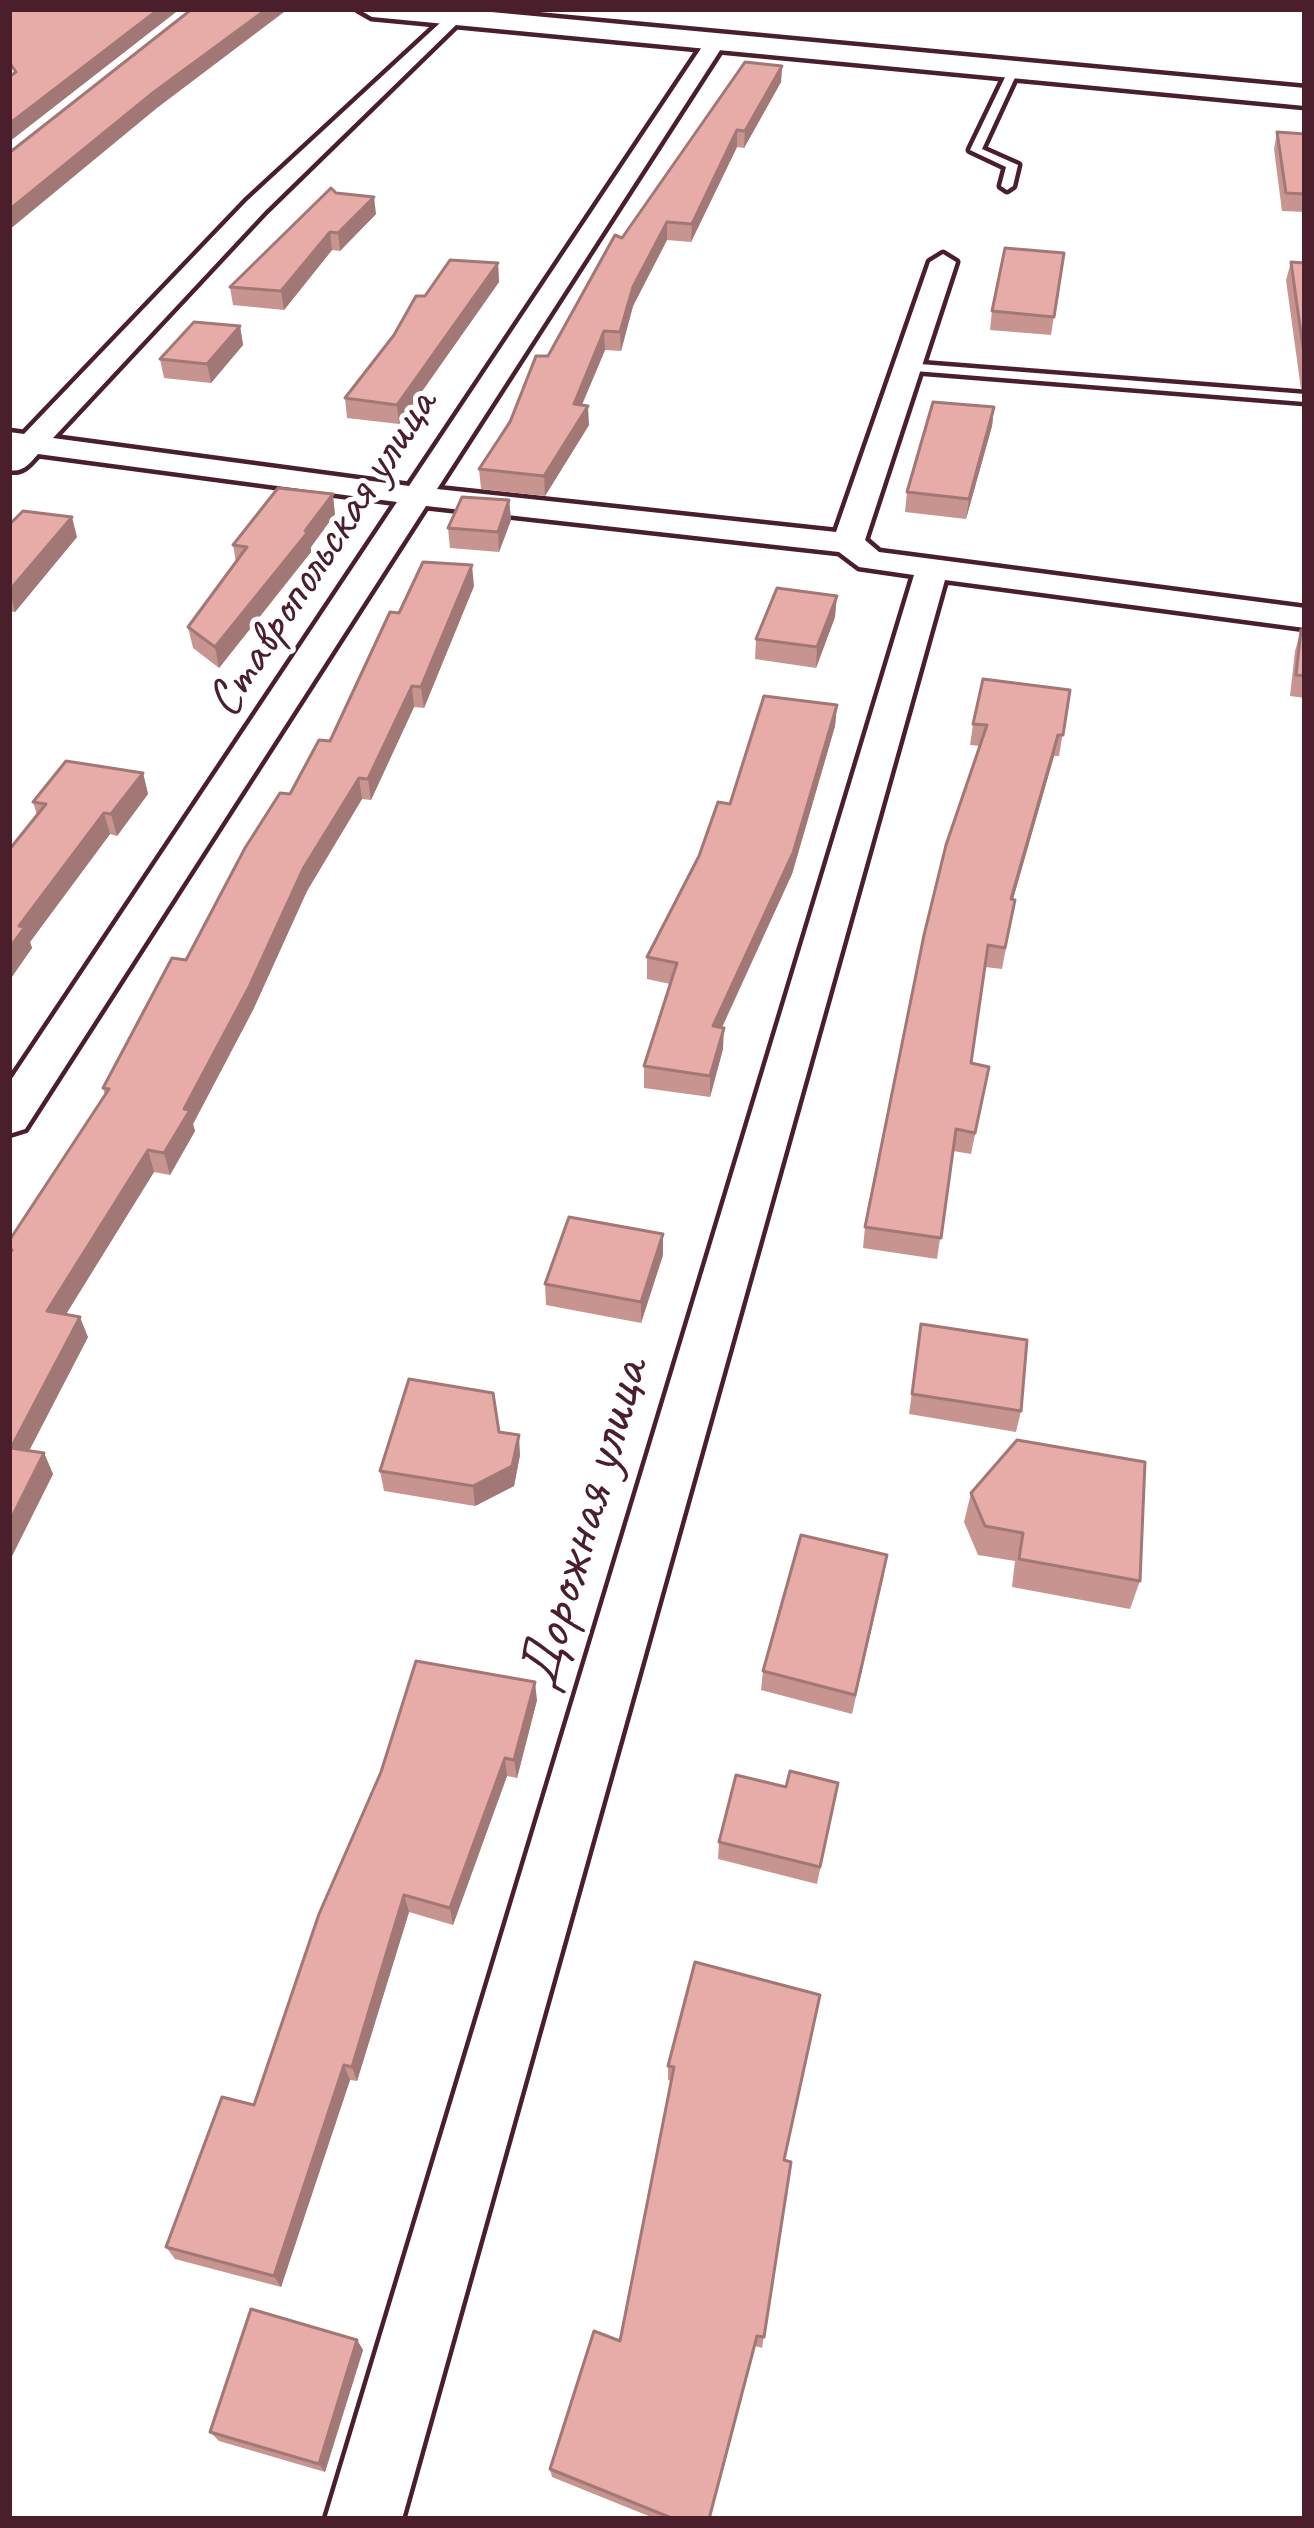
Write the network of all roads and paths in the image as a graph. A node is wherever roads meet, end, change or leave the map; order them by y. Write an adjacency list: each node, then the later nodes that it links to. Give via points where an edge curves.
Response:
1 (372, 9): 2 (street)
2 (452, 16): 3 (street); 10 (street)
3 (716, 41): 4 (street); 11 (street, Ставропольская улица)
4 (1014, 69): 5 (street); 6 (lane, via 976,149 1012,165)
5 (1305, 97)
6 (1007, 186)
7 (944, 262): 8 (street)
8 (907, 367): 9 (lane); 12 (street)
9 (1305, 398)
10 (16, 450): 11 (street)
11 (418, 496): 12 (street); 15 (street, Ставропольская улица)
12 (848, 543): 13 (street, via 870,560)
13 (932, 568): 14 (street); 16 (street, Дорожная улица)
14 (1305, 618)
15 (9, 1118)
16 (364, 2519)

